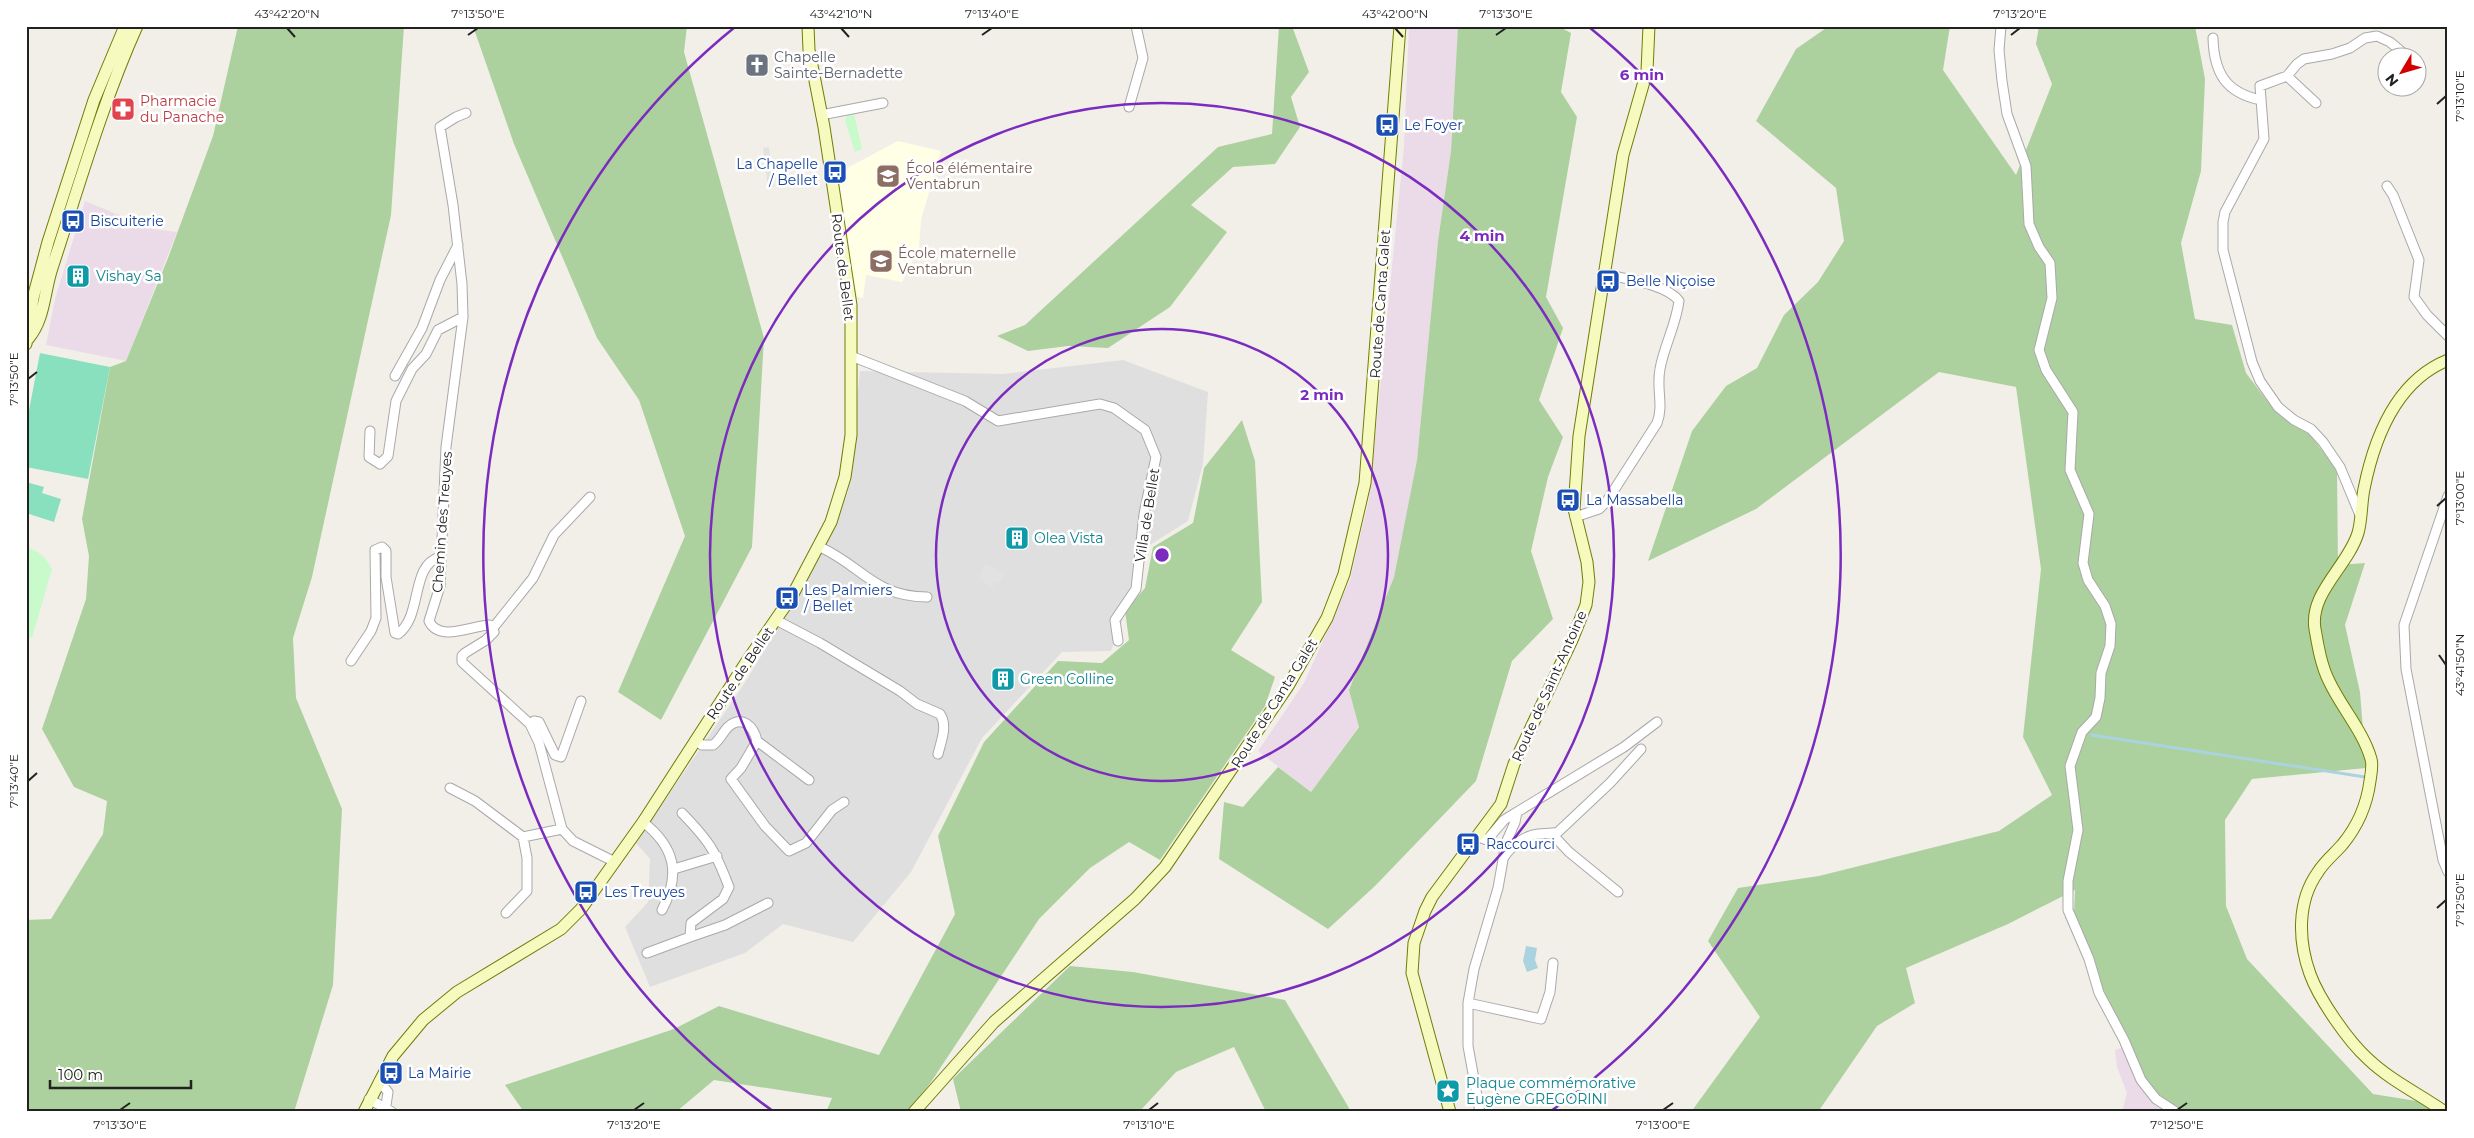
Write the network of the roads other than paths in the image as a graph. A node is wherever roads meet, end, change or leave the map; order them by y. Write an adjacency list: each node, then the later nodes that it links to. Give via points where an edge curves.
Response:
1 (125, 26): 22 (street, via 94,100 43,259)
2 (137, 26): 22 (street, via 104,104 48,281 39,323)
3 (808, 26): 16 (street, Route de Bellet, via 809,50)
4 (1136, 26): 14 (street, via 1143,58)
5 (1400, 26): 72 (street, Route de Canta Galet, via 1365,482 1344,574 1327,618 1288,686 1161,872 1135,899 994,1022)
6 (1648, 26): 19 (street, Route de Saint-Antoine, via 1647,71 1623,155)
7 (2001, 26): 75 (street, via 2002,81 2007,114 2026,166 2029,224 2050,263 2052,298 2039,350 2046,370 2073,412 2070,470 2089,514 2083,563 2088,580 2105,606 2111,624 2110,646 2101,673 2096,717 2082,732 2070,766 2078,830 2068,881 2068,910 2089,959 2099,993 2141,1080 2156,1099)
8 (2213, 38): 11 (street, via 2213,59 2234,91)
9 (2397, 48): 10 (street, via 2377,36 2366,38 2350,48 2304,59)
10 (2287, 76): 11 (street, via 2260,86); 13 (street)
11 (2261, 100): 29 (street, via 2264,139 2225,212 2223,250 2252,362 2260,381 2278,406 2324,442 2340,467)
12 (882, 103): 16 (street)
13 (2316, 103)
14 (1129, 106)
15 (466, 113): 18 (street, Chemin des Treuyes, via 440,127)
16 (821, 114): 23 (street, Route de Bellet, via 848,283)
17 (2387, 186): 21 (street, via 2419,260 2414,297)
18 (458, 245): 20 (street, Chemin des Treuyes); 25 (street, via 440,280 422,328)
19 (1604, 274): 30 (street, Route de Saint-Antoine, via 1580,436); 30 (street, via 1665,289 1674,295 1678,308 1659,370 1662,411 1657,423 1607,501 1599,509)
20 (463, 317): 26 (street, via 438,330 426,354 412,369 396,401 388,456 380,464 369,457); 32 (street, Chemin des Treuyes, via 446,447)
21 (2448, 336)
22 (27, 341)
23 (851, 356): 31 (street, Route de Bellet, via 848,459 838,502); 36 (street, Villa de Bellet, via 965,402 998,421 1100,404 1114,408 1145,430 1156,457 1144,514 1136,590 1115,620)
24 (2448, 360): 29 (street, via 2414,382 2385,423 2366,480)
25 (395, 376)
26 (370, 432)
27 (2448, 496): 59 (street, via 2406,618 2404,643 2425,769)
28 (590, 497): 35 (street, via 554,535 533,578)
29 (2360, 515): 76 (street, via 2358,533 2350,553 2317,604 2314,626 2327,679 2362,737 2372,761 2370,784 2365,808 2344,843 2318,872 2304,895 2303,945 2310,974 2320,996 2367,1058)
30 (1575, 517): 54 (street, Route de Saint-Antoine, via 1588,568 1588,594 1582,616 1514,764 1501,804)
31 (820, 547): 33 (street, via 846,560 886,590); 34 (street, Route de Bellet)
32 (440, 557): 35 (street, Chemin des Treuyes, via 440,586 429,617 431,625 436,630 450,632 481,625); 37 (street, via 425,567 415,605 404,630 398,634 392,622 386,550 382,547 375,550 376,618)
33 (927, 597)
34 (776, 620): 41 (street, Route de Bellet); 44 (street, via 820,642 917,704 940,714 943,732)
35 (493, 628): 40 (street, via 491,636 462,656 462,662)
36 (1118, 642)
37 (351, 661)
38 (581, 701): 40 (street, via 561,757 555,755 539,722)
39 (1657, 722): 48 (street, via 1624,747)
40 (530, 724): 51 (street, via 539,743)
41 (694, 740): 42 (street, via 702,745 712,745 730,724 740,722 748,723); 50 (street, Route de Bellet)
42 (757, 740): 45 (street); 47 (street, via 731,779 765,826 789,850 806,843 832,810)
43 (1641, 749): 52 (street, via 1610,783)
44 (938, 754)
45 (809, 780)
46 (450, 788): 53 (street, via 476,801)
47 (844, 802)
48 (1517, 812): 54 (street, via 1504,820 1487,840); 56 (street)
49 (682, 813): 55 (street, via 708,840)
50 (643, 822): 57 (street, Route de Bellet); 58 (street, via 656,832 668,850)
51 (562, 829): 53 (street); 57 (street, via 573,841)
52 (1552, 834): 56 (street, via 1535,834 1519,842); 60 (street)
53 (523, 837): 63 (street, via 527,891)
54 (1478, 837): 73 (street, Route de Saint-Antoine, via 1432,897 1414,943 1412,959 1412,973)
55 (717, 856): 58 (street); 64 (street, via 729,887 723,899 692,923)
56 (1501, 861): 67 (street, via 1498,888 1474,969)
57 (615, 862): 68 (street, Route de Bellet, via 581,909 561,929 457,992 423,1020 392,1056)
58 (674, 869): 62 (street, via 671,894)
59 (2448, 872)
60 (1618, 892)
61 (768, 903): 64 (street, via 725,926)
62 (662, 910)
63 (506, 913)
64 (690, 937): 65 (street)
65 (646, 954)
66 (1554, 963): 67 (street, via 1550,992 1541,1019)
67 (1468, 1003): 74 (street, via 1468,1046)
68 (379, 1081): 69 (street, Route de Bellet); 70 (street, via 388,1092)
69 (369, 1099): 70 (street); 71 (street, Route de Bellet)
70 (388, 1111)
71 (364, 1112)
72 (914, 1112)
73 (1450, 1112)
74 (1480, 1112)
75 (2176, 1112)
76 (2444, 1112)

